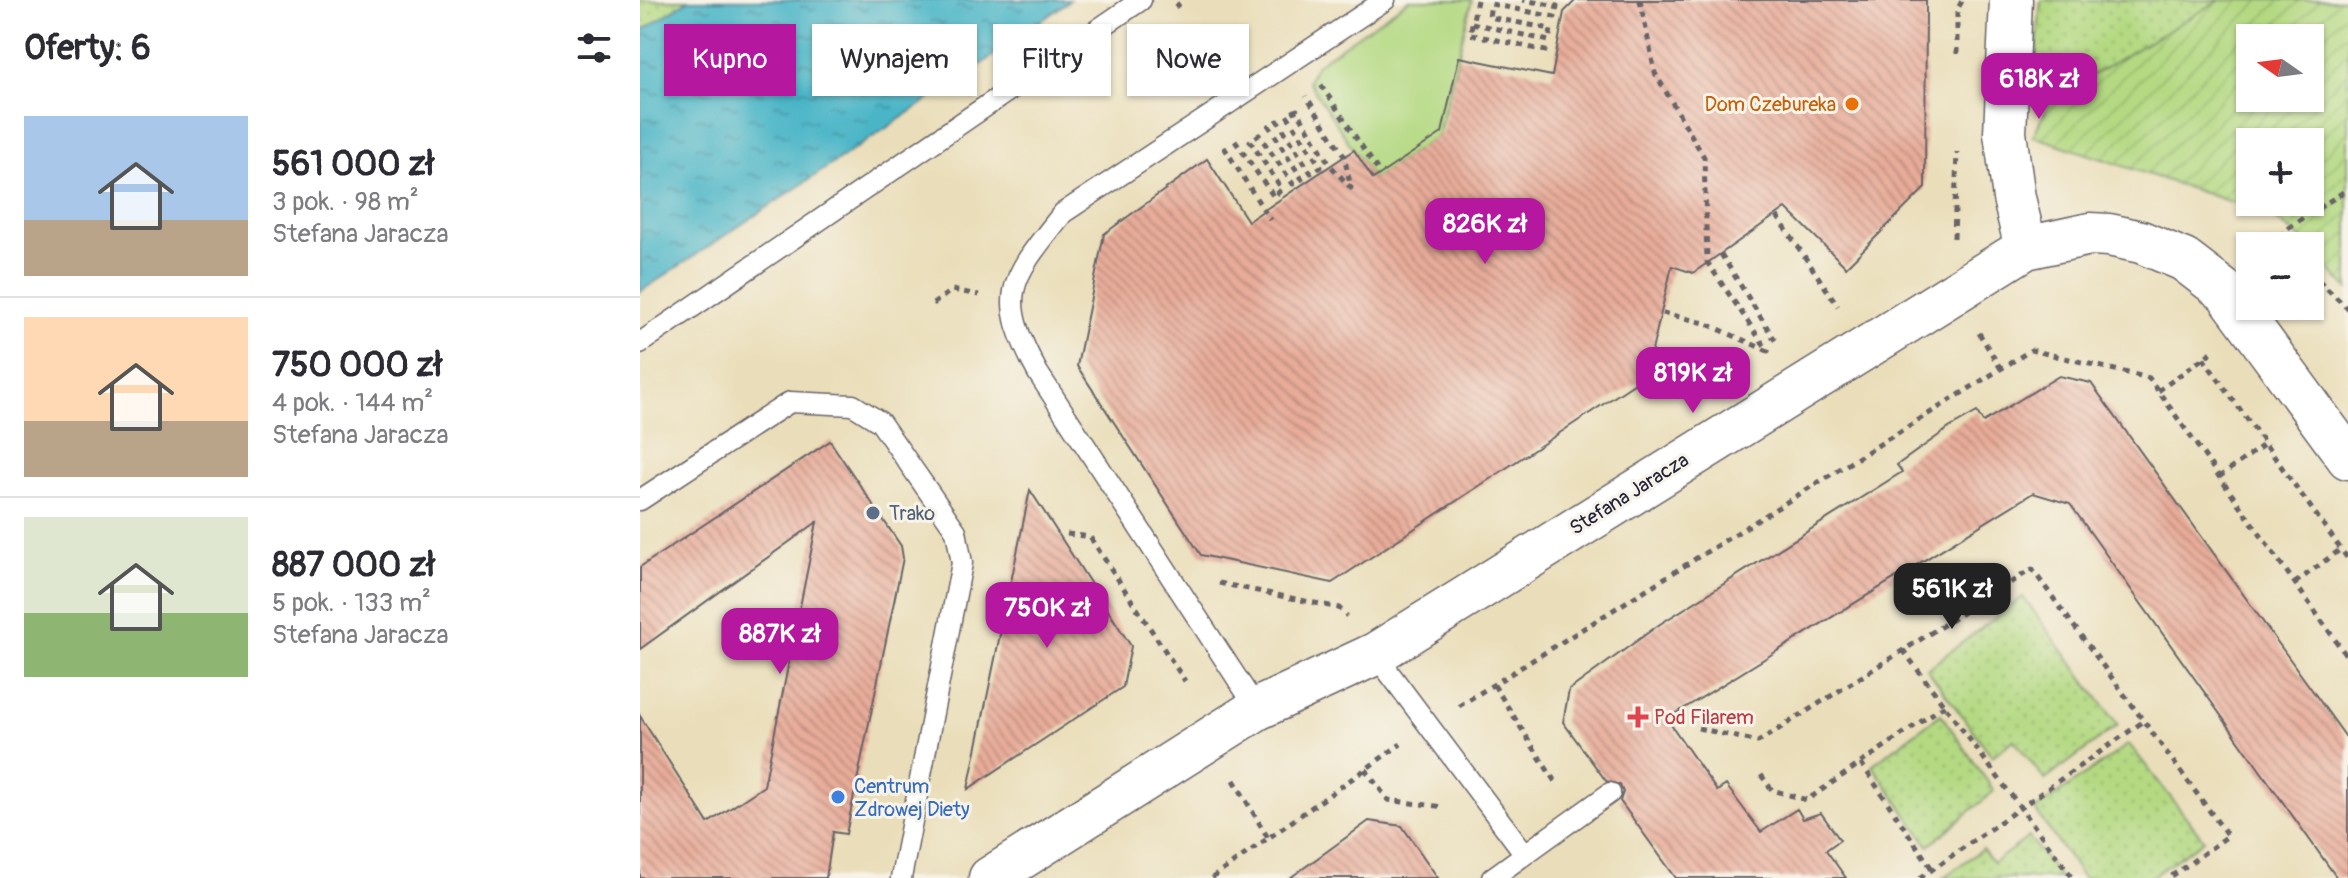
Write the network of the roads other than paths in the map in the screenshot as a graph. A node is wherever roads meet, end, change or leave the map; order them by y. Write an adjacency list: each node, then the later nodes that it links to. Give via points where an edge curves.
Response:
1 (1141, 0): 5 (lane)
2 (1385, 0): 9 (lane, via 1063,213 1031,254 1011,301 1015,331 1038,373)
3 (2011, 0): 4 (street, via 2005,133)
4 (2026, 248): 6 (street, Stefana Jaracza, via 2090,234 2153,246 2184,260 2226,292); 8 (street, Stefana Jaracza)
5 (640, 343)
6 (2348, 458)
7 (640, 500): 12 (lane, via 790,402 853,405 880,422 956,531 962,563)
8 (1375, 654): 9 (street, Stefana Jaracza); 11 (lane)
9 (1257, 709): 13 (street, Stefana Jaracza)
10 (1610, 793): 11 (lane)
11 (1525, 854): 14 (lane)
12 (901, 878)
13 (990, 878)
14 (1492, 878)

